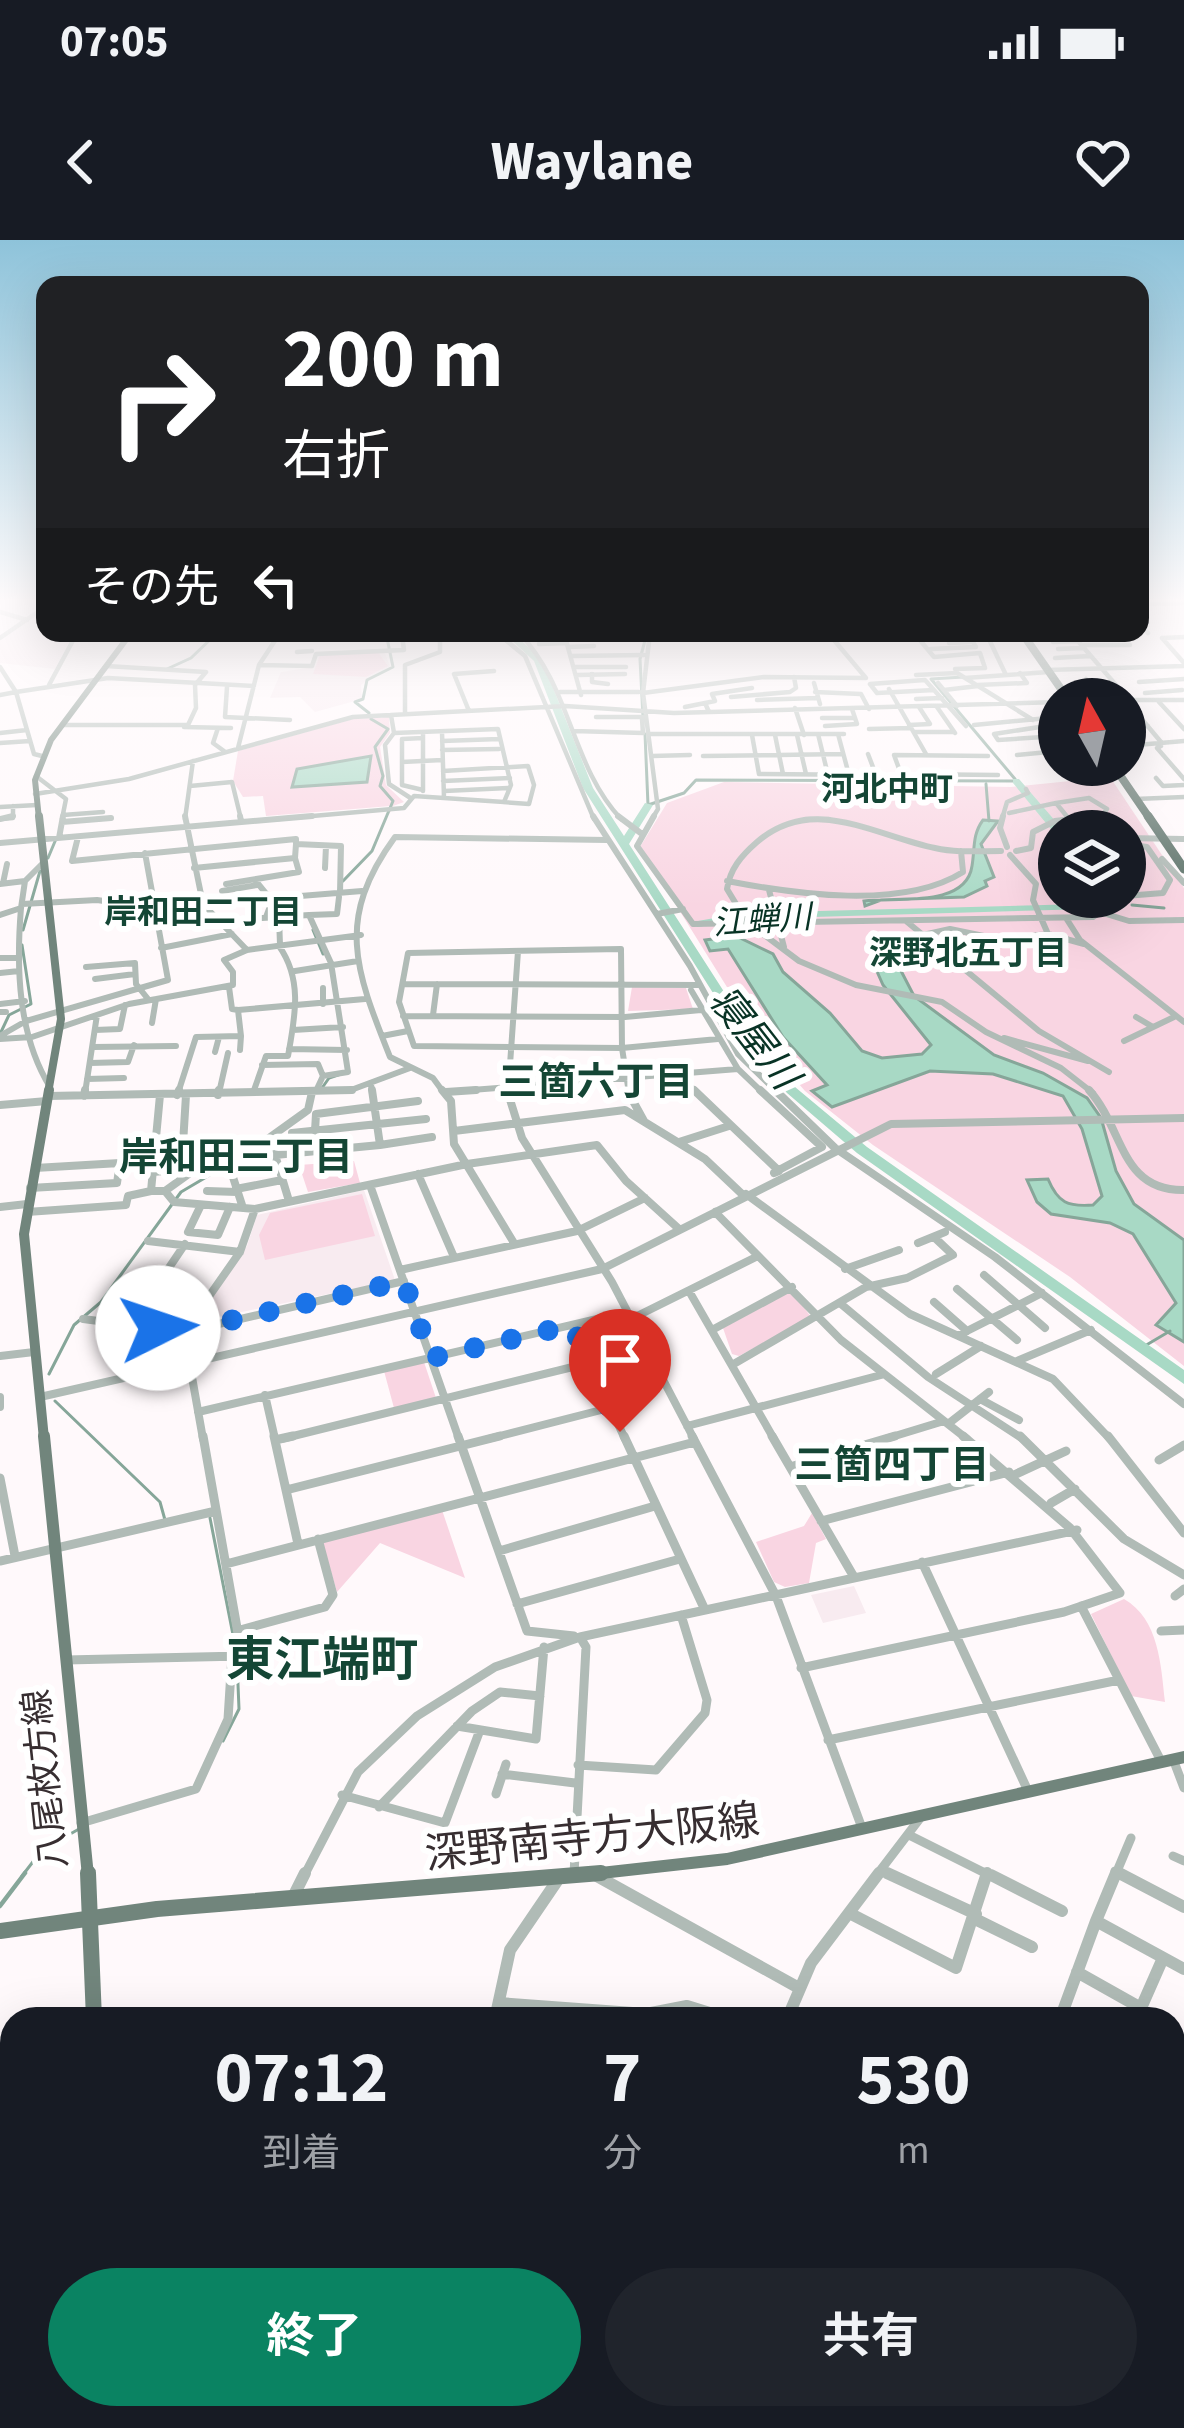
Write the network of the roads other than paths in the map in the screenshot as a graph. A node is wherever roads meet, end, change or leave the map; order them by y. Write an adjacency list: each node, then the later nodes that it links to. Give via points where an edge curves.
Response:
1 (19, 703): 62 (street)
2 (79, 703): 50 (main road, 八尾枚方線)
3 (196, 703): 51 (street, via 188,725)
4 (223, 703): 43 (street, via 225,717)
5 (249, 703): 43 (street)
6 (405, 703): 41 (street)
7 (466, 703): 35 (street)
8 (543, 703): 27 (street)
9 (563, 703): 24 (street)
10 (642, 703): 38 (street)
11 (705, 703): 29 (street); 39 (street)
12 (757, 703): 37 (street)
13 (794, 703): 36 (street)
14 (813, 703): 36 (street)
15 (819, 703): 53 (street)
16 (827, 703): 33 (street)
17 (865, 703): 34 (street)
18 (897, 703): 32 (street)
19 (918, 703): 30 (street)
20 (951, 703): 26 (street)
21 (1032, 703): 23 (street)
22 (1157, 703): 61 (street)
23 (1011, 704): 26 (street); 46 (street)
24 (564, 706): 25 (street); 27 (street); 63 (street)
25 (579, 706): 28 (street)
26 (953, 706): 31 (street); 46 (street, via 970,725)
27 (545, 707): 35 (street); 162 (street)
28 (596, 707): 38 (street); 44 (street)
29 (685, 707)
30 (920, 707): 31 (street); 32 (street); 59 (street, via 930,724)
31 (938, 707): 59 (street, via 955,733)
32 (899, 708): 34 (street); 59 (street)
33 (851, 709): 34 (street); 53 (street, via 853,725)
34 (868, 709)
35 (469, 710): 41 (street)
36 (796, 710): 37 (street); 74 (street)
37 (760, 711): 39 (street)
38 (643, 712): 40 (street); 44 (street); 64 (street, via 643,733); 68 (street)
39 (709, 712): 40 (street)
40 (674, 713): 71 (street)
41 (405, 714): 42 (street)
42 (392, 715): 67 (street); 84 (street)
43 (245, 716): 45 (street); 84 (street)
44 (596, 716): 64 (street)
45 (290, 720)
46 (1033, 720): 47 (street)
47 (1038, 720)
48 (1159, 722): 54 (street)
49 (1146, 724): 54 (street)
50 (63, 725): 51 (street); 99 (main road, 八尾枚方線)
51 (176, 725): 55 (street)
52 (1038, 725): 57 (street)
53 (825, 726): 69 (street); 90 (street, via 841,734)
54 (1148, 727): 60 (street); 81 (street)
55 (218, 728): 56 (street); 87 (street, via 214,743)
56 (231, 728)
57 (1024, 728): 75 (street); 75 (street, via 994,734)
58 (868, 729): 59 (street)
59 (912, 729): 97 (street)
60 (1167, 729)
61 (1184, 729)
62 (27, 730): 66 (street); 78 (street)
63 (574, 731): 64 (street); 156 (street, via 614,814)
64 (593, 731)
65 (442, 732): 70 (street); 77 (street, via 498,729); 79 (street)
66 (0, 733)
67 (394, 733): 70 (street); 135 (street, via 385,745 389,784)
68 (648, 734): 71 (street); 100 (street)
69 (818, 734): 74 (street); 89 (street)
70 (423, 735): 108 (street); 109 (street, via 402,739)
71 (680, 735): 72 (street)
72 (752, 735): 73 (street); 94 (street)
73 (775, 735): 74 (street); 95 (street)
74 (801, 735): 96 (street)
75 (1032, 737): 76 (street)
76 (1038, 737)
77 (500, 739): 79 (street); 85 (street)
78 (30, 741): 80 (street); 99 (street)
79 (442, 741): 86 (street)
80 (0, 743)
81 (1165, 743): 82 (street); 83 (street); 110 (street, via 1157,748)
82 (1146, 744)
83 (1182, 744)
84 (238, 748): 87 (street)
85 (499, 748): 86 (street); 104 (street)
86 (442, 750): 106 (street)
87 (225, 752): 107 (street)
88 (1038, 753): 92 (street)
89 (823, 754): 90 (street); 96 (street); 116 (street)
90 (844, 754): 117 (street)
91 (868, 754): 117 (street, via 876,775)
92 (1017, 754)
93 (690, 755): 100 (street)
94 (755, 755): 95 (street); 101 (street); 114 (street, via 759,774)
95 (779, 755): 96 (street); 114 (street)
96 (802, 755): 115 (street)
97 (923, 755): 98 (street); 122 (street); 122 (street, via 894,755 901,774)
98 (946, 755): 102 (street); 118 (street)
99 (42, 756): 120 (main road, 八尾枚方線)
100 (652, 756): 156 (street, via 658,809)
101 (703, 756)
102 (973, 756): 103 (street); 119 (street)
103 (988, 756)
104 (502, 758): 105 (street); 112 (street)
105 (487, 759)
106 (442, 760): 108 (street); 113 (street)
107 (193, 761): 127 (street); 132 (street)
108 (423, 761): 109 (street); 133 (street)
109 (402, 762): 133 (street, via 403,786)
110 (1171, 764): 111 (street); 125 (street)
111 (1184, 764)
112 (506, 768): 113 (street); 123 (street); 140 (street, via 528,766 534,785 529,804)
113 (443, 771): 126 (street)
114 (783, 775): 115 (street)
115 (806, 775): 116 (street)
116 (827, 775): 117 (street)
117 (849, 775)
118 (955, 775): 119 (street); 122 (street)
119 (981, 775): 121 (street)
120 (36, 776): 132 (street); 138 (main road, 八尾枚方線)
121 (998, 776)
122 (929, 777)
123 (510, 778): 126 (street); 130 (street)
124 (1156, 778): 129 (street)
125 (1180, 778): 129 (street, via 1184,785)
126 (443, 781): 134 (street)
127 (190, 786): 152 (street, via 232,782); 153 (street)
128 (1127, 786): 139 (highway)
129 (1165, 786): 137 (street)
130 (509, 788): 134 (street); 140 (street)
131 (1026, 789): 147 (street, via 1008,800)
132 (61, 790): 138 (street); 149 (street)
133 (423, 793): 134 (street); 135 (street)
134 (444, 795): 140 (street)
135 (409, 797): 148 (street, via 404,808)
136 (1184, 797): 137 (street)
137 (1175, 798): 139 (street)
138 (36, 799): 142 (street); 161 (main road, 八尾枚方線)
139 (1136, 799): 159 (highway)
140 (503, 802)
141 (1056, 803): 144 (street); 145 (street, via 1085,797); 147 (street)
142 (13, 806): 143 (street); 151 (street, via 13,818)
143 (0, 807)
144 (1062, 810)
145 (1106, 810)
146 (103, 812): 149 (street)
147 (1008, 814): 170 (street, via 1000,828)
148 (295, 817): 152 (street); 164 (street)
149 (63, 818): 150 (street); 158 (street)
150 (111, 818)
151 (0, 819)
152 (241, 821): 153 (street)
153 (184, 826): 157 (street); 167 (street)
154 (1038, 830): 170 (street, via 1031,848)
155 (324, 834): 166 (street)
156 (642, 834): 195 (street, via 637,846)
157 (79, 837): 158 (street); 172 (street, via 71,861)
158 (59, 838): 161 (street)
159 (1162, 839): 160 (street); 163 (street); 178 (highway)
160 (1184, 839)
161 (42, 840): 165 (street); 174 (main road, 八尾枚方線)
162 (607, 840): 186 (street, via 395,837); 196 (street)
163 (1146, 840)
164 (296, 842): 166 (street); 167 (street); 173 (street)
165 (0, 843)
166 (325, 846): 177 (street); 187 (street, via 341,846)
167 (190, 849): 172 (street); 176 (street)
168 (1146, 849): 171 (street)
169 (961, 851): 170 (street); 180 (street, via 850,820 800,820 759,837); 185 (street, via 963,872 939,887 826,896)
170 (1008, 851): 209 (street, via 1036,884 1034,903)
171 (1151, 851): 183 (street); 188 (street, via 1170,880 1165,892)
172 (145, 853): 194 (street)
173 (296, 858): 176 (street); 181 (street, via 299,872)
174 (43, 863): 179 (street); 191 (main road, 八尾枚方線)
175 (7, 864): 182 (street)
176 (194, 868): 192 (street)
177 (325, 868)
178 (1184, 869)
179 (26, 881): 182 (street); 193 (street)
180 (727, 881): 185 (street); 207 (street, via 732,904)
181 (256, 882): 184 (street); 189 (street)
182 (2, 883)
183 (1184, 883)
184 (224, 887)
185 (769, 890): 218 (street)
186 (362, 891): 187 (street); 210 (street)
187 (339, 894): 190 (street); 198 (street, via 338,914)
188 (1146, 894)
189 (268, 896): 190 (street); 192 (street); 200 (street)
190 (288, 897): 199 (street)
191 (48, 903): 193 (street); 194 (street); 250 (main road, 八尾枚方線)
192 (203, 904): 194 (street); 208 (street)
193 (21, 906): 197 (street); 220 (street)
194 (153, 908): 215 (street)
195 (683, 909): 196 (street); 207 (street, via 693,924)
196 (657, 914): 234 (street)
197 (0, 915)
198 (309, 915): 199 (street); 212 (street)
199 (284, 917): 200 (street); 214 (street)
200 (265, 918): 204 (street)
201 (1038, 918): 205 (street)
202 (1066, 918): 213 (street)
203 (1119, 918): 206 (street)
204 (244, 919)
205 (905, 920): 207 (street); 211 (street)
206 (1184, 920)
207 (748, 922): 218 (street)
208 (232, 934): 215 (street); 216 (street)
209 (1048, 934): 211 (street); 213 (street)
210 (361, 935): 212 (street); 221 (street)
211 (923, 935): 286 (street, via 1039,1031)
212 (317, 940): 214 (street); 224 (street)
213 (1085, 944): 257 (street)
214 (279, 945): 216 (street); 226 (street)
215 (161, 948): 235 (street, via 168,980)
216 (247, 950): 236 (street, via 224,960 233,972)
217 (518, 951): 230 (street, via 408,953); 232 (street); 233 (street, via 621,950)
218 (787, 951): 267 (street, via 843,981 945,1004)
219 (0, 958): 220 (street)
220 (19, 958): 225 (street)
221 (358, 961): 224 (street); 239 (street)
222 (96, 966): 223 (street); 228 (street, via 135,963); 229 (street)
223 (86, 967)
224 (329, 968): 226 (street); 243 (street)
225 (20, 971): 227 (street); 241 (street)
226 (295, 971): 246 (street)
227 (0, 973)
228 (135, 974): 229 (street); 235 (street)
229 (95, 979): 242 (street)
230 (404, 984): 231 (street); 252 (street)
231 (437, 984): 232 (street); 253 (street)
232 (515, 985): 233 (street); 254 (street)
233 (623, 985): 234 (street); 255 (street)
234 (700, 985): 321 (street, via 746,1061)
235 (137, 986): 240 (street); 242 (street)
236 (227, 987): 240 (street); 248 (street)
237 (323, 988): 244 (street)
238 (691, 990): 249 (street)
239 (365, 999): 243 (street); 271 (street)
240 (152, 1000): 245 (street); 259 (street)
241 (25, 1001): 247 (street); 258 (street)
242 (94, 1001): 250 (street)
243 (336, 1003): 244 (street); 261 (street)
244 (323, 1004): 246 (street)
245 (125, 1005): 251 (street); 264 (street, via 120,1029)
246 (296, 1006): 248 (street); 265 (street)
247 (2, 1009)
248 (238, 1010): 270 (street)
249 (701, 1010): 255 (street); 273 (street)
250 (61, 1012): 258 (street); 262 (main road, 八尾枚方線)
251 (97, 1015): 262 (street); 264 (street)
252 (403, 1016): 253 (street); 266 (street)
253 (433, 1016): 254 (street)
254 (514, 1016): 255 (street); 278 (street)
255 (626, 1017): 279 (street)
256 (1136, 1017): 263 (street)
257 (1175, 1017): 260 (street); 263 (street)
258 (26, 1021): 268 (street); 272 (street)
259 (152, 1022)
260 (1184, 1022)
261 (343, 1027): 265 (street); 282 (street)
262 (61, 1028): 268 (street); 301 (main road, 八尾枚方線)
263 (1153, 1028): 274 (street)
264 (95, 1030): 277 (street)
265 (293, 1030): 280 (street)
266 (408, 1031): 271 (street); 278 (street, via 414,1046)
267 (980, 1031): 286 (street); 334 (street, via 1072,1074 1102,1104 1136,1178)
268 (32, 1036): 272 (street); 301 (street)
269 (219, 1036): 270 (street); 283 (street); 303 (street, via 196,1036)
270 (241, 1036): 281 (street)
271 (382, 1036): 288 (street, via 391,1057)
272 (0, 1038)
273 (718, 1039): 279 (street); 289 (street)
274 (1124, 1041)
275 (134, 1045): 276 (street); 277 (street); 285 (street, via 128,1062)
276 (176, 1046)
277 (93, 1047): 285 (street)
278 (510, 1048): 279 (street); 297 (street)
279 (625, 1048): 295 (street)
280 (289, 1049): 282 (street); 287 (street)
281 (240, 1050)
282 (346, 1050): 291 (street, via 348,1072)
283 (215, 1052)
284 (228, 1053): 304 (street)
285 (90, 1063): 294 (street)
286 (1096, 1063): 290 (street)
287 (262, 1065): 291 (street, via 319,1064); 300 (street)
288 (412, 1067): 296 (street); 299 (street)
289 (738, 1069): 292 (street); 327 (street, via 822,1147)
290 (1108, 1072)
291 (323, 1076): 298 (street)
292 (680, 1076): 295 (street); 314 (street)
293 (124, 1078): 294 (street)
294 (87, 1079): 305 (street)
295 (624, 1081): 297 (street); 311 (street)
296 (371, 1084): 298 (street); 308 (street)
297 (506, 1085): 299 (street); 312 (street)
298 (314, 1091): 300 (street); 324 (street, via 308,1110 269,1138)
299 (445, 1092): 316 (street)
300 (253, 1093): 304 (street)
301 (48, 1095): 305 (street); 307 (street); 326 (main road, 八尾枚方線)
302 (160, 1095): 303 (street); 305 (street); 322 (street)
303 (182, 1095): 304 (street); 322 (street, via 183,1144)
304 (218, 1095)
305 (84, 1096)
306 (418, 1101): 308 (street)
307 (0, 1105)
308 (374, 1106): 313 (street); 315 (street, via 316,1114)
309 (1184, 1118): 321 (street, via 915,1121)
310 (426, 1119): 313 (street)
311 (644, 1121): 312 (street, via 617,1110); 319 (street)
312 (517, 1123): 316 (street); 323 (street)
313 (376, 1125): 315 (street); 320 (street)
314 (729, 1126): 319 (street); 327 (street)
315 (316, 1131): 317 (street)
316 (454, 1131): 325 (street)
317 (292, 1133)
318 (432, 1137): 320 (street)
319 (679, 1142): 338 (street)
320 (380, 1145): 324 (street)
321 (838, 1146): 338 (street); 368 (street)
322 (155, 1147): 328 (street)
323 (529, 1155): 325 (street); 339 (street, via 597,1144); 349 (street)
324 (275, 1157): 330 (street); 333 (street, via 230,1168)
325 (467, 1164): 329 (street); 355 (street)
326 (34, 1168): 332 (main road, 八尾枚方線); 332 (street, via 120,1163 117,1183)
327 (779, 1171): 338 (street)
328 (153, 1172): 335 (street); 336 (street, via 196,1168)
329 (418, 1174): 331 (street); 359 (street)
330 (282, 1180): 333 (street); 340 (street)
331 (370, 1185): 340 (street); 362 (street)
332 (31, 1188): 344 (main road, 八尾枚方線)
333 (236, 1190): 337 (street); 345 (street)
334 (1184, 1190)
335 (152, 1191): 336 (street); 344 (street, via 128,1196 126,1205)
336 (166, 1191): 341 (street, via 174,1202)
337 (207, 1191)
338 (746, 1193): 347 (street); 361 (street)
339 (645, 1198): 348 (street); 349 (street)
340 (289, 1202): 346 (street)
341 (201, 1205): 343 (street); 343 (street, via 188,1232 218,1235)
342 (0, 1207): 344 (street)
343 (230, 1207): 345 (street)
344 (26, 1208): 385 (main road, 八尾枚方線)
345 (243, 1208): 346 (street)
346 (255, 1209): 357 (street)
347 (715, 1211): 348 (street); 358 (street)
348 (680, 1229): 360 (street)
349 (577, 1232): 355 (street); 360 (street)
350 (945, 1232): 351 (street)
351 (934, 1237): 353 (street); 366 (street, via 953,1255 907,1279)
352 (148, 1240): 354 (street)
353 (918, 1243)
354 (185, 1244): 357 (street); 376 (street)
355 (514, 1244): 359 (street)
356 (899, 1250): 361 (street)
357 (240, 1252): 381 (street)
358 (759, 1256): 365 (street); 367 (street)
359 (454, 1257): 362 (street)
360 (602, 1269): 371 (street); 372 (street)
361 (844, 1269): 366 (street)
362 (400, 1270): 364 (street)
363 (985, 1275): 370 (street)
364 (404, 1281): 371 (street); 381 (street)
365 (792, 1287): 373 (street); 379 (street)
366 (866, 1287): 369 (street); 382 (street)
367 (688, 1291): 372 (street); 379 (street)
368 (1043, 1293): 370 (street); 380 (street)
369 (842, 1304): 373 (street); 398 (street, via 876,1337)
370 (1019, 1305): 375 (street); 378 (street)
371 (415, 1314): 387 (street); 391 (street)
372 (629, 1316): 377 (street); 406 (street)
373 (821, 1316): 390 (street); 393 (street)
374 (83, 1319): 376 (street)
375 (992, 1319): 382 (street); 382 (street, via 947,1295); 383 (street)
376 (131, 1324): 381 (street)
377 (572, 1325): 387 (street); 389 (street)
378 (1045, 1328)
379 (712, 1330): 390 (street)
380 (1091, 1330): 388 (street); 399 (street)
381 (184, 1331): 391 (street)
382 (963, 1334): 384 (street)
383 (1017, 1340)
384 (981, 1346): 388 (street); 392 (street)
385 (34, 1352): 386 (street); 396 (main road, 八尾枚方線)
386 (0, 1356)
387 (431, 1358): 394 (street); 397 (street)
388 (1016, 1361): 427 (street, via 1054,1380 1111,1436)
389 (589, 1363): 397 (street); 401 (street)
390 (732, 1365): 402 (street)
391 (190, 1366): 396 (street); 403 (street)
392 (936, 1374)
393 (881, 1375): 402 (street); 405 (street)
394 (266, 1395): 403 (street); 407 (street)
395 (0, 1397): 400 (street)
396 (39, 1397): 430 (main road, 八尾枚方線)
397 (446, 1399): 407 (street); 410 (street)
398 (980, 1399): 404 (street); 405 (street); 413 (street)
399 (1184, 1404)
400 (0, 1407)
401 (609, 1408): 410 (street); 412 (street)
402 (757, 1408): 406 (street); 415 (street)
403 (198, 1412): 423 (street)
404 (1019, 1420)
405 (946, 1422): 415 (street); 416 (street)
406 (686, 1426): 408 (street)
407 (275, 1440): 419 (street)
408 (694, 1442): 412 (street); 439 (street)
409 (1184, 1445): 414 (street)
410 (462, 1446): 419 (street); 420 (street)
411 (1066, 1451): 413 (street)
412 (632, 1457): 420 (street); 422 (street)
413 (1046, 1460): 416 (street); 418 (street)
414 (1159, 1460)
415 (790, 1467): 425 (street)
416 (1012, 1473): 421 (street); 425 (street)
417 (0, 1478): 424 (street)
418 (1075, 1489): 421 (street); 437 (street, via 1124,1539)
419 (286, 1490): 429 (street)
420 (480, 1496): 428 (street); 431 (street)
421 (1051, 1502): 426 (street)
422 (655, 1506): 431 (street); 433 (street)
423 (216, 1511): 430 (street); 436 (street)
424 (4, 1521): 432 (street)
425 (821, 1521): 438 (street)
426 (1076, 1530): 435 (street); 441 (street, via 1120,1593)
427 (1184, 1533)
428 (318, 1539): 429 (street); 444 (street, via 333,1595 325,1607)
429 (298, 1544): 436 (street)
430 (54, 1551): 432 (street); 452 (main road, 八尾枚方線)
431 (499, 1551): 440 (street)
432 (15, 1556): 434 (street)
433 (680, 1559): 440 (street); 442 (street)
434 (0, 1561)
435 (922, 1562): 438 (street); 447 (street)
436 (226, 1564): 444 (street)
437 (1184, 1575)
438 (854, 1577): 439 (street)
439 (776, 1596): 442 (street); 453 (street)
440 (517, 1604): 448 (street, via 527,1631)
441 (1081, 1606): 447 (street); 454 (street)
442 (704, 1610): 443 (street)
443 (680, 1615): 448 (street); 461 (street, via 705,1713 656,1770)
444 (240, 1630): 451 (street, via 242,1656)
445 (1182, 1630): 446 (street); 449 (street)
446 (1161, 1631)
447 (955, 1635): 453 (street); 456 (street)
448 (580, 1637): 450 (street); 461 (street, via 586,1647)
449 (1184, 1644)
450 (544, 1647): 455 (street); 466 (street, via 417,1716)
451 (232, 1656): 452 (street); 469 (street, via 228,1719 196,1789)
452 (65, 1660): 469 (main road, 八尾枚方線)
453 (801, 1668): 459 (street)
454 (1119, 1680): 456 (street); 460 (street)
455 (540, 1696): 457 (street, via 500,1692); 458 (street, via 536,1739)
456 (988, 1706): 459 (street); 464 (street)
457 (456, 1726): 458 (street); 467 (street)
458 (479, 1730): 467 (street, via 445,1823)
459 (828, 1740): 470 (street)
460 (1173, 1759): 463 (street); 464 (main road, 深野南寺方大阪線)
461 (578, 1765): 462 (street)
462 (575, 1783): 465 (street, via 504,1769); 477 (street)
463 (1184, 1789)
464 (1028, 1792): 468 (main road, 深野南寺方大阪線)
465 (496, 1794)
466 (342, 1795): 467 (street); 478 (street)
467 (379, 1807)
468 (921, 1816): 470 (main road, 深野南寺方大阪線); 471 (street)
469 (80, 1824): 483 (main road, 八尾枚方線)
470 (862, 1830): 475 (main road, 深野南寺方大阪線, via 728,1859)
471 (911, 1836): 474 (street); 476 (street)
472 (1130, 1838): 473 (street)
473 (1115, 1871): 479 (street); 484 (street)
474 (884, 1872): 481 (street); 482 (street)
475 (594, 1875): 477 (main road, 深野南寺方大阪線); 490 (street)
476 (991, 1875): 480 (street); 482 (street)
477 (566, 1877): 478 (main road, 深野南寺方大阪線); 491 (street, via 510,1950)
478 (293, 1898): 483 (main road, 深野南寺方大阪線)
479 (1184, 1907)
480 (1062, 1911)
481 (851, 1914): 482 (street, via 956,1968); 490 (street)
482 (975, 1916): 486 (street)
483 (92, 1917): 485 (main road, 深野南寺方大阪線); 492 (main road, 八尾枚方線)
484 (1096, 1921): 487 (street); 489 (street)
485 (0, 1931)
486 (1032, 1947)
487 (1162, 1958): 488 (street); 498 (street)
488 (1184, 1969)
489 (1078, 1972): 496 (street); 497 (street)
490 (799, 1988): 495 (street)
491 (499, 2003): 493 (street); 494 (street)
492 (94, 2007)
493 (498, 2007)
494 (541, 2007)
495 (792, 2007)
496 (1065, 2007)
497 (1139, 2007)
498 (1141, 2007)

